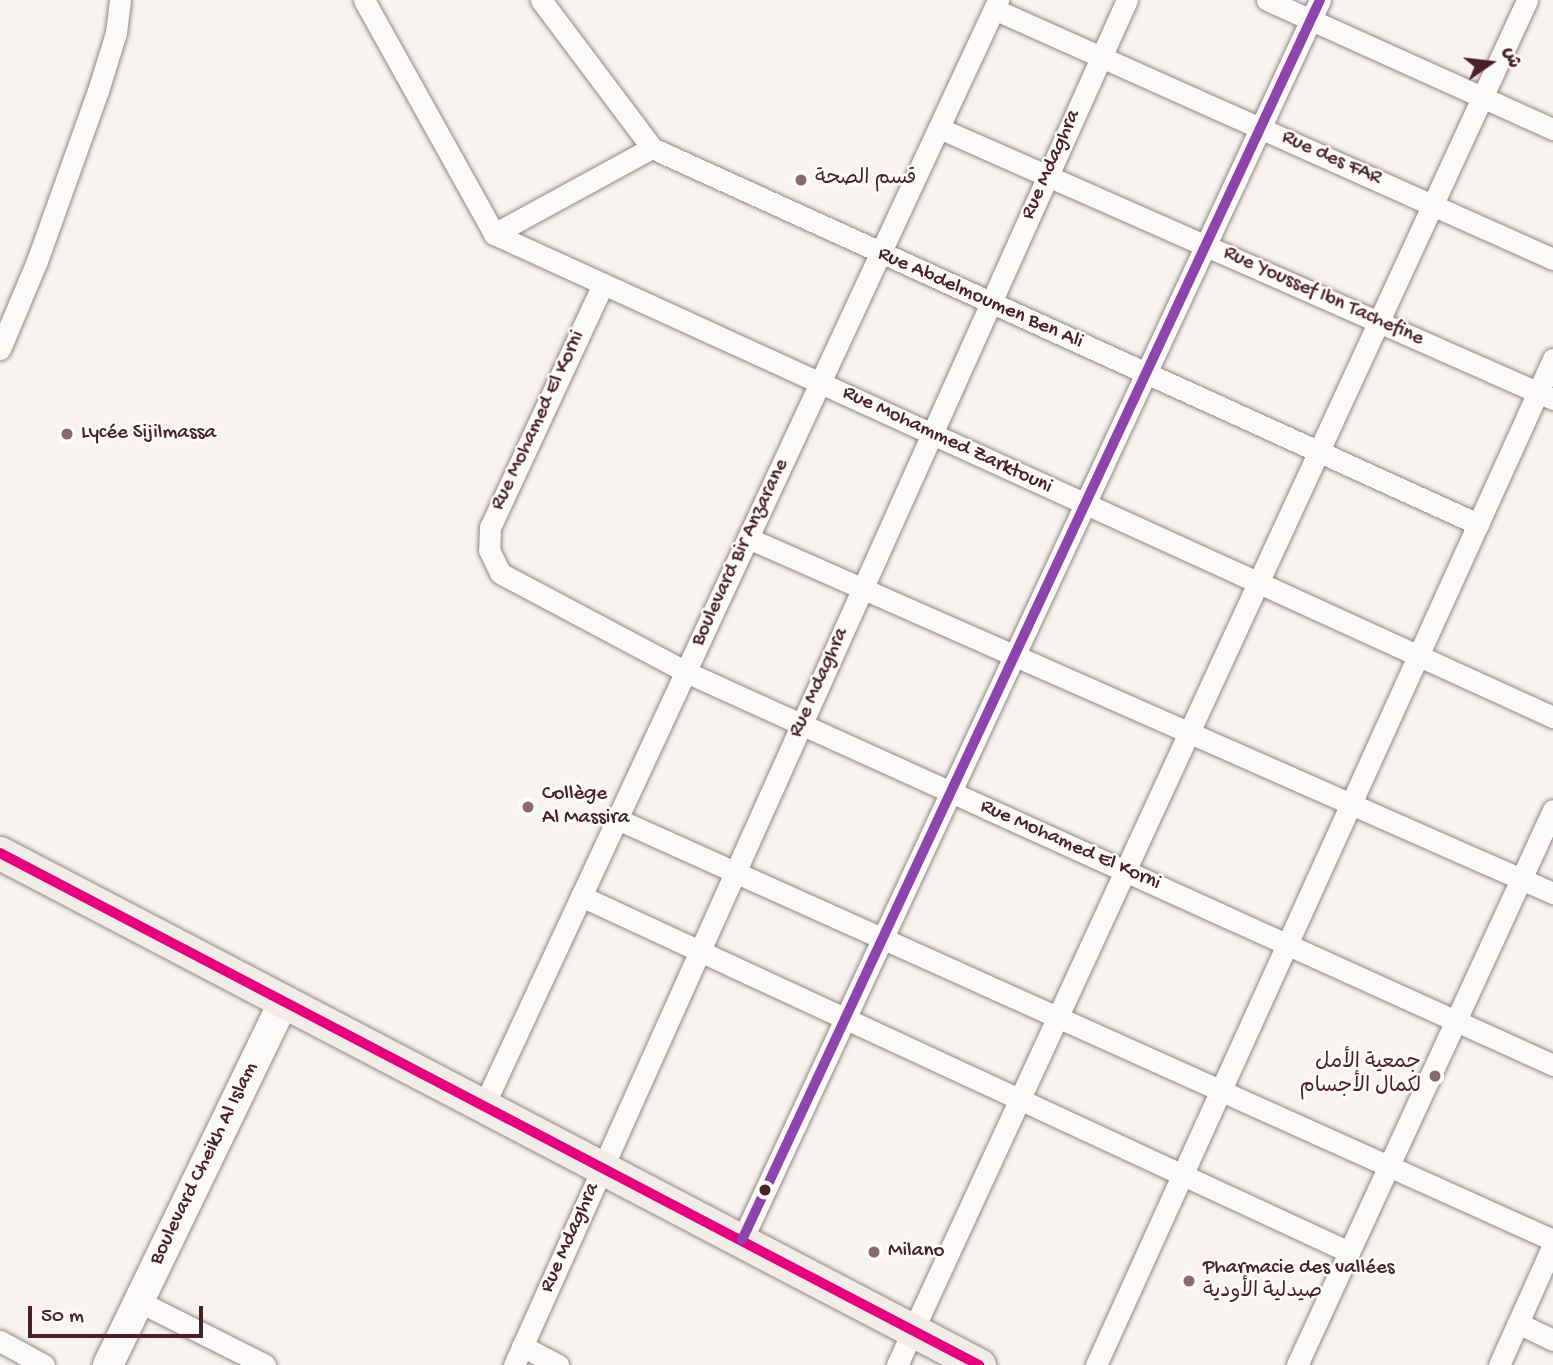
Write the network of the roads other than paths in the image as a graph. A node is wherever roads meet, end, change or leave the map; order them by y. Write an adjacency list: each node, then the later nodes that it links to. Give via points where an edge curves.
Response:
1 (120, 0): 25 (street, via 116,33 98,90)
2 (364, 0): 18 (street)
3 (541, 0): 15 (street, Rue Abdelmoumen Ben Ali)
4 (1127, 0): 10 (street, Rue Mdaghra)
5 (1266, 0): 9 (street)
6 (1321, 0): 9 (street)
7 (1527, 0): 11 (street)
8 (996, 4): 10 (street, Rue des FAR); 12 (street, Boulevard Bir Anzarane)
9 (1311, 20): 11 (street); 13 (street)
10 (1101, 57): 13 (street, Rue des FAR); 16 (street, Rue Mdaghra)
11 (1482, 97): 14 (street); 17 (street)
12 (939, 128): 16 (street, Rue Youssef Ibn Tachefine); 20 (street, Boulevard Bir Anzarane)
13 (1261, 128): 17 (street, Rue des FAR); 19 (street)
14 (1553, 129)
15 (652, 148): 18 (street); 20 (street, Rue Abdelmoumen Ben Ali)
16 (1048, 176): 19 (street, Rue Youssef Ibn Tachefine); 23 (street, Rue Mdaghra)
17 (1432, 205): 21 (street, Rue des FAR); 24 (street)
18 (494, 234): 22 (street, Rue Mohammed Zarktouni)
19 (1206, 246): 24 (street, Rue Youssef Ibn Tachefine); 27 (street)
20 (880, 254): 23 (street, Rue Abdelmoumen Ben Ali); 28 (street, Boulevard Bir Anzarane)
21 (1553, 259)
22 (603, 284): 28 (street, Rue Mohammed Zarktouni); 39 (street, Rue Mohamed El Korni, via 490,527 489,550 499,573)
23 (990, 304): 27 (street, Rue Abdelmoumen Ben Ali); 30 (street, Rue Mdaghra)
24 (1378, 322): 29 (street, Rue Youssef Ibn Tachefine); 31 (street)
25 (0, 349)
26 (1553, 359): 29 (street)
27 (1146, 374): 31 (street, Rue Abdelmoumen Ben Ali); 32 (street)
28 (820, 383): 30 (street, Rue Mohammed Zarktouni); 34 (street, Boulevard Bir Anzarane)
29 (1545, 396): 33 (street)
30 (932, 434): 32 (street, Rue Mohammed Zarktouni); 36 (street, Rue Mdaghra)
31 (1318, 452): 33 (street, Rue Abdelmoumen Ben Ali); 35 (street)
32 (1086, 504): 35 (street, Rue Mohammed Zarktouni); 37 (street)
33 (1478, 524): 38 (street)
34 (748, 538): 36 (street); 39 (street, Boulevard Bir Anzarane)
35 (1258, 582): 38 (street, Rue Mohammed Zarktouni); 42 (street)
36 (862, 589): 37 (street); 41 (street, Rue Mdaghra)
37 (1014, 656): 42 (street); 43 (street)
38 (1418, 656): 40 (street, Rue Mohammed Zarktouni); 44 (street)
39 (685, 671): 41 (street, Rue Mohamed El Korni); 46 (street, Boulevard Bir Anzarane)
40 (1553, 717)
41 (802, 724): 43 (street, Rue Mohamed El Korni); 49 (street, Rue Mdaghra)
42 (1189, 733): 44 (street); 48 (street)
43 (951, 792): 48 (street, Rue Mohamed El Korni); 53 (street)
44 (1351, 804): 50 (street); 54 (street)
45 (1553, 810): 50 (street)
46 (617, 819): 49 (street); 52 (street, Boulevard Bir Anzarane)
47 (0, 853): 56 (main road)
48 (1125, 871): 54 (street, Rue Mohamed El Korni); 57 (street)
49 (735, 872): 53 (street); 55 (street, Rue Mdaghra)
50 (1521, 879): 51 (street); 59 (street)
51 (1553, 893)
52 (581, 896): 55 (street); 63 (street, Boulevard Bir Anzarane)
53 (883, 938): 57 (street); 58 (street)
54 (1287, 944): 59 (street, Rue Mohamed El Korni); 61 (street)
55 (700, 951): 58 (street); 65 (street, Rue Mdaghra)
56 (284, 1001): 63 (main road); 71 (street, Boulevard Cheikh Al Islam)
57 (1057, 1017): 61 (street); 62 (street)
58 (846, 1018): 62 (street); 67 (street)
59 (1456, 1021): 60 (street, Rue Mohamed El Korni); 64 (street)
60 (1553, 1065)
61 (1221, 1090): 64 (street); 66 (street)
62 (1020, 1099): 66 (street); 73 (street)
63 (484, 1105): 65 (main road)
64 (1389, 1166): 68 (street); 70 (street)
65 (602, 1170): 67 (main road); 76 (street, Rue Mdaghra)
66 (1183, 1175): 70 (street); 83 (street)
67 (742, 1240): 73 (main road)
68 (1553, 1240)
69 (1553, 1245): 72 (street)
70 (1349, 1252): 84 (street)
71 (140, 1302): 78 (street, Boulevard Cheikh Al Islam); 79 (street)
72 (1518, 1323): 74 (street); 85 (street)
73 (912, 1331): 81 (street); 82 (main road)
74 (1553, 1340)
75 (0, 1341): 77 (street)
76 (518, 1356): 80 (street)
77 (44, 1365)
78 (108, 1365)
79 (265, 1365)
80 (558, 1365)
81 (897, 1365)
82 (979, 1365)
83 (1096, 1365)
84 (1297, 1365)
85 (1499, 1365)

